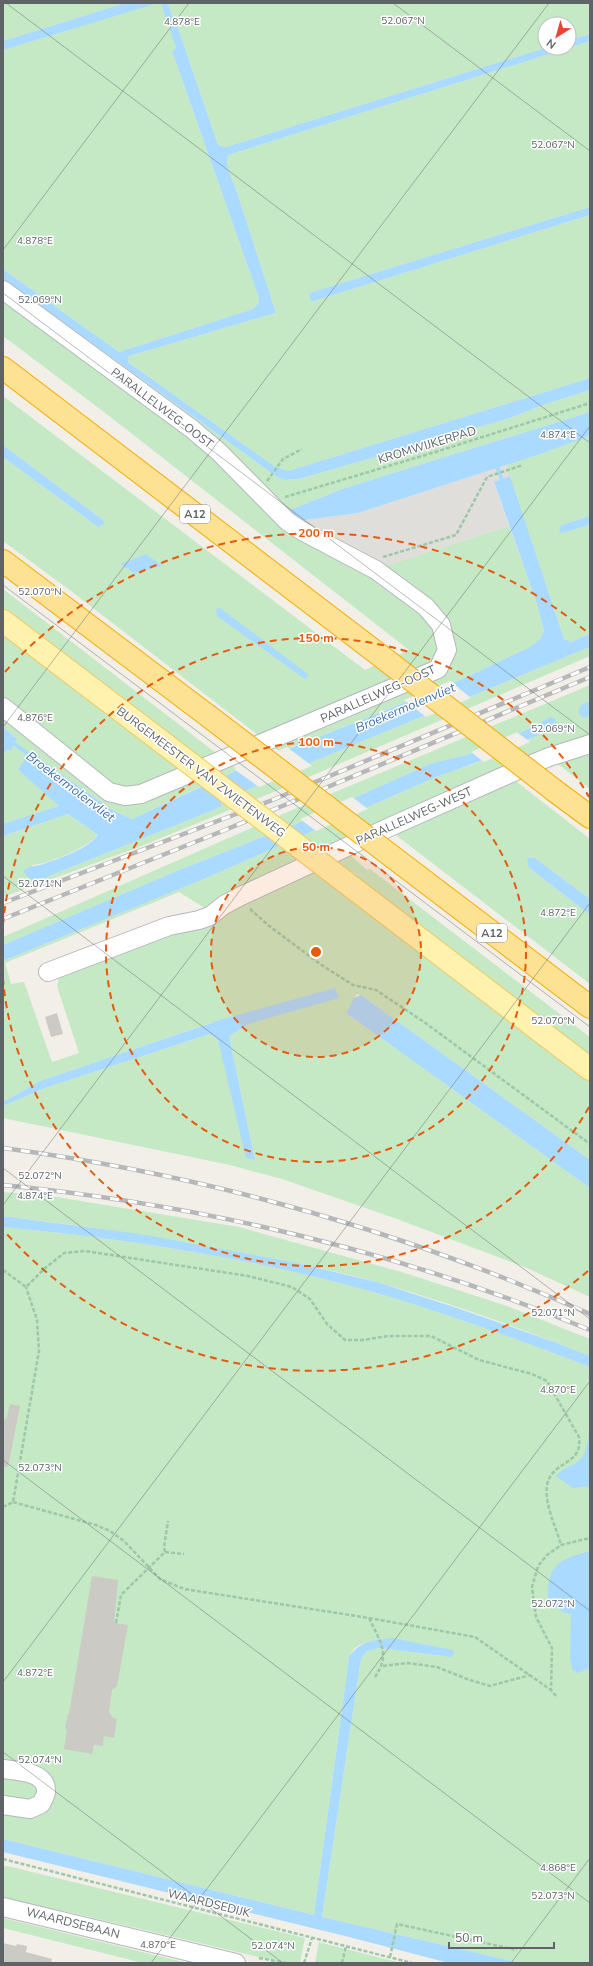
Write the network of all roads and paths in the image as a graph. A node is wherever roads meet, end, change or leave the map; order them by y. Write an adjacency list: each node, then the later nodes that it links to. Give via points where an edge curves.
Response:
1 (3, 290): 7 (street, PARALLELWEG-OOST, via 192,429 219,452)
2 (3, 368): 13 (highway, A12, bridge)
3 (590, 403): 7 (path, KROMWIJKERPAD)
4 (302, 449): 6 (path, via 283,459)
5 (523, 465): 9 (path, via 487,477 456,535)
6 (272, 473)
7 (268, 502): 9 (street, PARALLELWEG-OOST, via 287,521 302,531)
8 (3, 561): 16 (highway, A12, bridge)
9 (364, 563): 11 (street, PARALLELWEG-OOST, via 398,585 434,615 441,625 447,650 438,669 141,794 125,796 109,792)
10 (3, 621): 17 (main road, BURGEMEESTER VAN ZWIETENWEG, bridge)
11 (3, 707)
12 (590, 744): 14 (street, PARALLELWEG-WEST, via 502,778)
13 (590, 818)
14 (241, 896): 15 (street, PARALLELWEG-WEST, via 210,916 169,926); 18 (path, via 250,909 268,925 320,964 352,985 376,990 424,1022)
15 (48, 972)
16 (590, 1007)
17 (590, 1068)
18 (590, 1144)
19 (3, 1270): 20 (path)
20 (26, 1287): 21 (path, via 37,1320 40,1351); 25 (path, via 64,1253 85,1251 248,1276 292,1287 310,1299 327,1324 344,1340 431,1336 479,1360 532,1374 547,1381 579,1437 581,1447 575,1458 556,1469 547,1484 548,1505)
21 (13, 1502): 22 (path); 28 (path, via 110,1531 124,1541)
22 (3, 1507)
23 (168, 1521): 26 (path)
24 (590, 1538): 25 (path)
25 (561, 1545): 34 (path, via 547,1554 538,1566 532,1587 536,1617 552,1648)
26 (165, 1552): 27 (path); 28 (path)
27 (184, 1554)
28 (148, 1568): 29 (path, via 160,1579 184,1589); 30 (path, via 121,1595)
29 (369, 1618): 31 (path, via 384,1656); 32 (path, via 476,1637)
30 (116, 1624)
31 (382, 1666): 32 (path, via 408,1663 437,1667 490,1686); 33 (path)
32 (530, 1675): 34 (path)
33 (374, 1677)
34 (551, 1690): 35 (path)
35 (556, 1696)
36 (3, 1769): 37 (street, via 33,1774 43,1782 46,1792 41,1804 30,1809)
37 (3, 1805)
38 (3, 1859): 40 (path, WAARDSEDIJK)
39 (3, 1906): 45 (street, WAARDSEBAAN)
40 (312, 1938): 41 (path, WAARDSEDIJK); 47 (path)
41 (346, 1946): 43 (path, WAARDSEDIJK); 48 (path)
42 (517, 1950): 43 (path, via 398,1924)
43 (390, 1957): 49 (path, WAARDSEDIJK)
44 (259, 1958): 46 (path)
45 (236, 1963)
46 (286, 1963)
47 (304, 1963)
48 (342, 1963)
49 (412, 1963)

